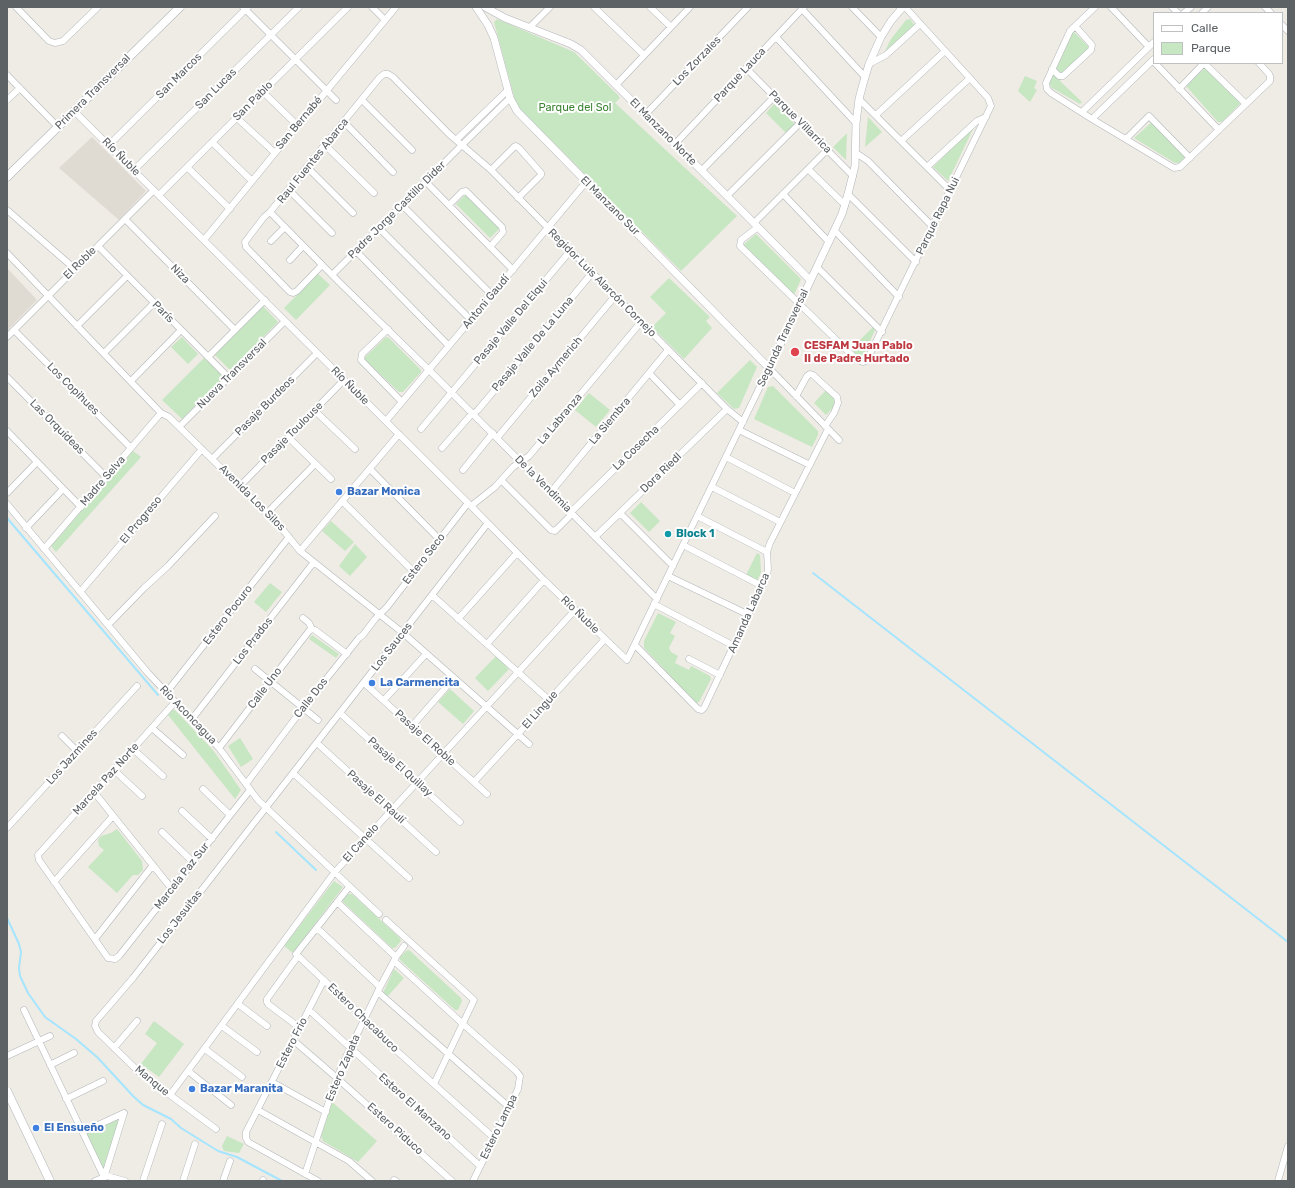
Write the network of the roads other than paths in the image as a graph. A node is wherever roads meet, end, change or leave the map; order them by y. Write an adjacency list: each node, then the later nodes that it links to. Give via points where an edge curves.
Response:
1 (16, 7): 22 (street, via 49,41 56,43 63,41)
2 (88, 7): 22 (street)
3 (98, 7): 22 (street)
4 (180, 7): 64 (main road, Primera Transversal)
5 (299, 7): 30 (street, San Lucas)
6 (348, 7): 37 (street, San Pablo)
7 (372, 7): 24 (street)
8 (396, 7): 24 (street, San Bernabé)
9 (476, 7): 25 (street, El Manzano Sur)
10 (485, 7): 23 (street, El Manzano Norte)
11 (550, 7): 29 (street)
12 (594, 7): 36 (street)
13 (650, 7): 28 (street)
14 (690, 7): 28 (street)
15 (748, 7): 66 (street, Los Zorzales)
16 (852, 7): 32 (street)
17 (904, 7): 26 (street, Parque Rapa Nui); 32 (street, Segunda Transversal, via 891,21)
18 (1095, 7): 27 (street)
19 (1111, 7): 34 (street)
20 (246, 8): 30 (street); 83 (street, San Marcos)
21 (803, 8): 31 (street, Parque Lauca); 49 (street)
22 (93, 12)
23 (495, 13): 25 (street); 29 (street, El Manzano Norte)
24 (385, 20): 54 (street, San Bernabé)
25 (486, 22): 55 (street, El Manzano Sur, via 496,43)
26 (920, 24): 35 (street, Parque Rapa Nui); 39 (street, via 886,55)
27 (1075, 26): 46 (street, via 1070,30); 46 (street, via 1092,45 1091,50 1063,76 1059,76)
28 (671, 27): 36 (street)
29 (530, 28): 51 (street, El Manzano Norte, via 578,48)
30 (271, 35): 37 (street); 93 (street, San Lucas)
31 (776, 37): 45 (street, Parque Lauca); 73 (street)
32 (881, 38): 39 (street, Segunda Transversal)
33 (1153, 43): 34 (street)
34 (1149, 47): 44 (street)
35 (945, 51): 50 (street, Parque Rapa Nui); 67 (street)
36 (644, 55): 51 (street)
37 (295, 59): 54 (street); 56 (street, San Pablo)
38 (1153, 62): 47 (street)
39 (869, 64): 49 (street, Segunda Transversal)
40 (1157, 64): 53 (street)
41 (1203, 64): 53 (street)
42 (1205, 64): 63 (street)
43 (1260, 64): 63 (street, via 1270,76 1270,81)
44 (1130, 66): 47 (street); 65 (street)
45 (746, 68): 57 (street, Parque Villarrica); 81 (street, Parque Lauca)
46 (1052, 69): 65 (street, via 1046,83 1048,91)
47 (1138, 74): 70 (street)
48 (7, 75): 52 (street)
49 (865, 77): 59 (street, Segunda Transversal)
50 (970, 78): 68 (street, Parque Rapa Nui, via 990,101 991,106); 78 (street)
51 (616, 85): 66 (street, El Manzano Norte)
52 (20, 88): 60 (street); 75 (street)
53 (1179, 89): 76 (street)
54 (326, 90): 61 (street); 74 (street, San Bernabé)
55 (508, 90): 58 (street, El Manzano Sur); 80 (street)
56 (262, 92): 69 (street, San Pablo); 74 (street)
57 (774, 97): 72 (street, Parque Villarrica); 95 (street)
58 (510, 98): 80 (street); 101 (street, El Manzano Sur, via 517,111)
59 (859, 99): 67 (street); 73 (street, Segunda Transversal)
60 (7, 100)
61 (336, 100)
62 (362, 100): 71 (street, Raul Fuentes Abarca); 80 (street, Raul Fuentes Abarca, via 382,75 391,75); 84 (street)
63 (1246, 104): 76 (street)
64 (74, 111): 75 (main road, Primera Transversal); 83 (street, Río Ñuble)
65 (1082, 112): 70 (street)
66 (646, 115): 81 (street, El Manzano Norte)
67 (876, 115): 78 (street)
68 (986, 117): 91 (street, via 977,121); 104 (street, Parque Rapa Nui)
69 (237, 118): 79 (street, San Pablo); 86 (street)
70 (1092, 119): 77 (street)
71 (344, 122): 82 (street, Raul Fuentes Abarca); 96 (street)
72 (800, 123): 85 (street, Parque Villarrica); 109 (street)
73 (856, 123): 87 (street, Segunda Transversal)
74 (297, 126): 86 (street, San Bernabé)
75 (58, 127): 98 (main road, Primera Transversal)
76 (1219, 130): 88 (street)
77 (1126, 139): 88 (street, via 1174,168 1180,167); 88 (street, via 1149,116)
78 (901, 141): 91 (street)
79 (212, 142): 89 (street, San Pablo); 99 (street)
80 (459, 143): 94 (street, Regidor Luis Alarcón Cornejo); 100 (street, Padre Jorge Castillo Dider)
81 (675, 144): 95 (street, El Manzano Norte)
82 (325, 145): 90 (street, Raul Fuentes Abarca); 105 (street)
83 (109, 146): 93 (street, Río Ñuble)
84 (412, 150)
85 (827, 150): 92 (street); 97 (street, Parque Villarrica)
86 (275, 153): 99 (street, San Bernabé)
87 (856, 153): 97 (street, Segunda Transversal); 121 (street, via 868,161)
88 (1190, 158)
89 (187, 167): 108 (street, San Pablo); 114 (street)
90 (307, 167): 103 (street, Raul Fuentes Abarca); 117 (street)
91 (927, 167): 104 (street)
92 (808, 169): 106 (street); 113 (street)
93 (134, 170): 102 (street, Río Ñuble)
94 (491, 170): 110 (street, Regidor Luis Alarcón Cornejo); 110 (street, via 514,147 519,148 542,173)
95 (702, 170): 109 (street, El Manzano Norte)
96 (393, 172)
97 (853, 176): 107 (street, Segunda Transversal)
98 (7, 177)
99 (252, 181): 114 (street, San Bernabé)
100 (425, 181): 111 (street, Padre Jorge Castillo Dider); 112 (street)
101 (586, 182): 123 (street, Antoni Gaudí); 167 (street, El Manzano Sur)
102 (154, 190): 108 (street, Río Ñuble); 118 (street, El Roble)
103 (289, 190): 116 (street, Raul Fuentes Abarca); 125 (street)
104 (950, 190): 121 (street, Parque Rapa Nui)
105 (374, 193)
106 (782, 194): 119 (street); 128 (street)
107 (848, 194): 113 (street, Segunda Transversal); 136 (street)
108 (159, 195): 126 (street, Río Ñuble)
109 (727, 196): 119 (street, El Manzano Norte)
110 (518, 198): 123 (street, Regidor Luis Alarcón Cornejo)
111 (402, 205): 122 (street, Padre Jorge Castillo Dider); 145 (street)
112 (448, 205): 131 (street); 131 (street, via 466,191 502,227 503,232)
113 (845, 205): 124 (street, Segunda Transversal)
114 (230, 209): 126 (street, San Bernabé)
115 (7, 210): 139 (street)
116 (270, 212): 120 (street, Raul Fuentes Abarca); 137 (street, via 244,244 284,286 290,292 296,292)
117 (353, 213)
118 (125, 219): 129 (street, El Roble); 159 (street, Niza)
119 (756, 225): 144 (street, El Manzano Norte); 151 (street, via 741,240 740,246)
120 (285, 227): 127 (street); 130 (street, Raul Fuentes Abarca)
121 (933, 227): 136 (street, Parque Rapa Nui)
122 (379, 228): 132 (street, Padre Jorge Castillo Dider); 152 (street)
123 (548, 228): 133 (street, Regidor Luis Alarcón Cornejo); 140 (street, Antoni Gaudí)
124 (835, 231): 128 (street, Segunda Transversal); 148 (street)
125 (332, 233)
126 (204, 240): 149 (street, Río Ñuble)
127 (271, 241)
128 (829, 242): 138 (street, Segunda Transversal)
129 (98, 246): 139 (street, El Roble); 143 (street, París)
130 (303, 246): 135 (street); 137 (street, Raul Fuentes Abarca)
131 (490, 247): 140 (street)
132 (356, 251): 142 (street, Padre Jorge Castillo Dider); 162 (street)
133 (570, 251): 141 (street, Regidor Luis Alarcón Cornejo); 175 (street, Pasaje Valle Del Elqui)
134 (7, 253): 146 (street, Avenida Los Silos)
135 (290, 260)
136 (916, 262): 148 (street, Parque Rapa Nui)
137 (322, 265): 142 (street, Raul Fuentes Abarca)
138 (817, 267): 144 (street, Segunda Transversal); 160 (street)
139 (75, 269): 146 (street, El Roble)
140 (513, 270): 145 (street, Antoni Gaudí)
141 (592, 273): 147 (street, Regidor Luis Alarcón Cornejo); 182 (street, Pasaje Valle De La Luna)
142 (332, 275): 156 (street, Raul Fuentes Abarca)
143 (127, 276): 150 (street, París); 155 (street)
144 (810, 280): 151 (street, Segunda Transversal)
145 (492, 295): 152 (street, Antoni Gaudí)
146 (48, 296): 155 (street, Avenida Los Silos); 157 (street, El Roble)
147 (615, 296): 154 (street, Regidor Luis Alarcón Cornejo); 191 (street, Zoila Aymerich)
148 (899, 297): 160 (street, Parque Rapa Nui)
149 (264, 300): 153 (street, Río Ñuble); 159 (street)
150 (154, 302): 158 (street, París); 164 (street)
151 (799, 302): 160 (street, Parque Rapa Nui, via 859,361 869,358); 167 (street, Segunda Transversal)
152 (471, 320): 162 (street, Antoni Gaudí)
153 (285, 321): 165 (street, Río Ñuble); 171 (street, Nueva Transversal)
154 (641, 322): 163 (street, Regidor Luis Alarcón Cornejo); 201 (street, La Labranza, via 529,456)
155 (77, 326): 164 (street, Avenida Los Silos)
156 (388, 329): 168 (street, Raul Fuentes Abarca); 177 (street, via 360,358)
157 (14, 330): 161 (street, El Roble); 194 (street, Los Copihues)
158 (181, 330): 166 (street, París); 173 (street)
159 (235, 330): 166 (street)
160 (882, 332)
161 (7, 337)
162 (449, 346): 168 (street, Antoni Gaudí)
163 (668, 350): 169 (street, La Siembra); 174 (street, Regidor Luis Alarcón Cornejo)
164 (104, 353): 173 (street, Avenida Los Silos)
165 (317, 353): 172 (street, Río Ñuble); 199 (street, Pasaje Burdeos)
166 (208, 357): 171 (street, París)
167 (769, 368): 176 (street); 184 (street, Segunda Transversal)
168 (429, 370): 175 (street, De la Vendimia); 177 (street, Antoni Gaudí)
169 (649, 373): 178 (street); 212 (street, La Siembra)
170 (7, 377): 206 (street, Las Orquídeas)
171 (229, 378): 185 (street, Nueva Transversal)
172 (344, 380): 180 (street, Pasaje Toulouse); 183 (street, Río Ñuble)
173 (131, 381): 181 (street, Avenida Los Silos)
174 (702, 384): 178 (street, La Cosecha); 179 (street, Regidor Luis Alarcón Cornejo)
175 (452, 392): 182 (street, De la Vendimia); 187 (street, Pasaje Valle Del Elqui)
176 (796, 396): 186 (street); 186 (street, Amanda Labarca, via 810,374 837,397 838,403)
177 (402, 402): 183 (street, Antoni Gaudí)
178 (680, 405): 219 (street, La Cosecha)
179 (727, 409): 184 (street, Regidor Luis Alarcón Cornejo); 221 (street, Dora Riedl)
180 (314, 410): 192 (street, Pasaje Toulouse); 197 (street)
181 (161, 413): 185 (street, Avenida Los Silos); 194 (street, Madre Selva)
182 (473, 414): 191 (street, De la Vendimia); 195 (street, Pasaje Valle De La Luna)
183 (386, 421): 190 (street, Río Ñuble)
184 (743, 422): 188 (street, Segunda Transversal)
185 (179, 427): 196 (street, Avenida Los Silos)
186 (827, 427): 193 (street); 203 (street, Amanda Labarca)
187 (421, 429)
188 (739, 430): 198 (street, Segunda Transversal); 203 (street)
189 (7, 431): 200 (street)
190 (399, 434): 204 (street); 217 (street, Río Ñuble)
191 (495, 436): 201 (street, De la Vendimia); 205 (street, Zoila Aymerich)
192 (288, 437): 202 (street); 209 (street, Pasaje Toulouse)
193 (839, 440)
194 (131, 448): 206 (street, Madre Selva)
195 (442, 448)
196 (202, 449): 199 (street, Avenida Los Silos); 241 (street, El Progreso)
197 (355, 450)
198 (726, 457): 210 (street, Segunda Transversal); 214 (street)
199 (212, 458): 209 (street, Avenida Los Silos)
200 (37, 462): 211 (street); 213 (street)
201 (520, 462): 208 (street, La Labranza, via 513,466); 212 (street, De la Vendimia)
202 (315, 464): 207 (street); 220 (street)
203 (810, 465): 214 (street, Amanda Labarca)
204 (370, 469): 215 (street); 229 (street)
205 (463, 470)
206 (106, 477): 218 (street, Madre Selva)
207 (331, 479)
208 (502, 481): 217 (street, La Labranza); 219 (street, La Cosecha, via 552,531 556,530)
209 (240, 486): 220 (street, Avenida Los Silos)
210 (712, 487): 223 (street, Segunda Transversal); 224 (street)
211 (64, 489): 218 (street); 226 (street)
212 (551, 492): 219 (street, De la Vendimia)
213 (7, 493)
214 (795, 493): 224 (street, Amanda Labarca)
215 (342, 501): 232 (street); 237 (street)
216 (7, 504): 226 (street, Río Aconcagua)
217 (470, 505): 225 (street, Río Ñuble); 229 (street, Estero Seco)
218 (81, 506): 231 (street, Madre Selva)
219 (571, 512): 228 (street, De la Vendimia)
220 (268, 513): 227 (street, Avenida Los Silos)
221 (620, 513): 228 (street, Dora Riedl); 236 (street)
222 (215, 516): 249 (street)
223 (697, 516): 230 (street, Segunda Transversal); 233 (street)
224 (780, 522): 233 (street, Amanda Labarca)
225 (488, 523): 234 (street, Río Ñuble); 242 (street, Los Sauces)
226 (26, 528): 231 (street, Río Aconcagua)
227 (289, 537): 232 (street, Avenida Los Silos); 267 (street, Estero Pocuro)
228 (595, 537): 243 (street, De la Vendimia)
229 (440, 540): 237 (street, Estero Seco)
230 (683, 545): 236 (street, Segunda Transversal); 240 (street)
231 (44, 549): 241 (street, Río Aconcagua)
232 (300, 551): 235 (street, Avenida Los Silos)
233 (767, 552): 240 (street, Amanda Labarca, via 768,572)
234 (517, 553): 239 (street, Río Ñuble); 248 (street)
235 (314, 562): 245 (street, Avenida Los Silos); 274 (street, Los Prados)
236 (673, 566): 238 (street, Segunda Transversal)
237 (414, 572): 245 (street, Estero Seco)
238 (668, 576): 243 (street, Segunda Transversal); 246 (street)
239 (544, 580): 244 (street, Río Ñuble); 253 (street)
240 (762, 586): 246 (street, Amanda Labarca)
241 (80, 592): 249 (street, Río Aconcagua)
242 (432, 595): 248 (street); 251 (street, Los Sauces)
243 (656, 602): 254 (street, Segunda Transversal); 255 (street, De la Vendimia)
244 (575, 610): 252 (street, Río Ñuble); 261 (street, El Canelo)
245 (380, 614): 251 (street, Avenida Los Silos); 256 (street, Calle Dos)
246 (748, 615): 255 (street, Amanda Labarca)
247 (303, 618): 250 (street)
248 (458, 619): 253 (street)
249 (108, 626): 267 (street, Río Aconcagua)
250 (312, 629): 256 (street); 264 (street, Calle Uno)
251 (403, 633): 257 (street, Avenida Los Silos); 265 (street, Los Sauces)
252 (605, 639): 259 (street, Río Ñuble); 269 (street, El Lingue)
253 (487, 644): 261 (street)
254 (635, 645): 259 (street, Segunda Transversal); 262 (street, Amanda Labarca, via 699,709 705,707)
255 (734, 646): 262 (street, Amanda Labarca)
256 (347, 654): 272 (street, Calle Dos)
257 (426, 654): 263 (street, Avenida Los Silos); 268 (street)
258 (689, 659): 262 (street)
259 (627, 660)
260 (255, 669): 264 (street)
261 (518, 672): 269 (street); 271 (street, El Canelo)
262 (720, 675)
263 (454, 678): 271 (street, Avenida Los Silos); 276 (street)
264 (270, 682): 272 (street); 282 (street, Calle Uno)
265 (364, 683): 268 (street, Pasaje El Roble); 273 (street, Los Sauces)
266 (137, 686): 284 (street, Los Jazmines)
267 (166, 693): 270 (street, Río Aconcagua)
268 (384, 700): 276 (street, Pasaje El Roble)
269 (549, 700): 278 (street, El Lingue)
270 (175, 702): 274 (street, Río Aconcagua); 277 (street, Marcela Paz Norte)
271 (487, 706): 278 (street, Avenida Los Silos); 285 (street, El Canelo)
272 (303, 708): 275 (street); 292 (street, Calle Dos)
273 (340, 713): 280 (street, Los Sauces); 291 (street, Pasaje El Quillay)
274 (192, 719): 282 (street, Río Aconcagua)
275 (318, 720)
276 (412, 726): 285 (street, Pasaje El Roble)
277 (152, 728): 283 (street, Marcela Paz Norte); 286 (street)
278 (518, 734): 281 (street, Avenida Los Silos); 290 (street, El Lingue)
279 (62, 736): 284 (street)
280 (317, 743): 288 (street, Los Sauces); 300 (street, Pasaje El Raulí)
281 (529, 744)
282 (220, 748): 292 (street, Río Aconcagua)
283 (133, 749): 287 (street, Marcela Paz Norte); 289 (street)
284 (77, 751): 304 (street, Los Jazmines)
285 (443, 754): 290 (street, Pasaje El Roble); 291 (street, El Canelo)
286 (183, 755)
287 (114, 770): 295 (street, Marcela Paz Norte); 297 (street)
288 (293, 773): 298 (street, Los Sauces); 307 (street)
289 (163, 776)
290 (474, 782): 296 (street, Pasaje El Roble)
291 (417, 783): 300 (street, El Canelo); 303 (street, Pasaje El Quillay)
292 (246, 784): 294 (street, Río Aconcagua)
293 (203, 789): 301 (street)
294 (250, 790): 298 (street, Río Aconcagua); 301 (street, Marcela Paz Sur)
295 (94, 792): 302 (street); 313 (street, Marcela Paz Norte, via 38,857)
296 (487, 794)
297 (142, 796)
298 (265, 808): 311 (street, Río Aconcagua); 332 (street, Los Jesuitas, via 96,1021)
299 (182, 811): 306 (street)
300 (391, 811): 307 (street, El Canelo); 308 (street, Pasaje El Raulí)
301 (230, 815): 306 (street, Marcela Paz Sur)
302 (113, 816): 310 (street); 313 (street)
303 (460, 822)
304 (7, 828)
305 (162, 832): 309 (street)
306 (212, 839): 309 (street, Marcela Paz Sur)
307 (365, 839): 311 (street, El Canelo); 312 (street)
308 (436, 852)
309 (193, 862): 315 (street, Marcela Paz Sur)
310 (153, 866): 315 (street); 320 (street)
311 (334, 873): 314 (street, Río Aconcagua); 326 (street, El Canelo)
312 (409, 878)
313 (54, 882): 320 (street)
314 (350, 887): 316 (street); 317 (street, Río Aconcagua)
315 (172, 889): 320 (street, Marcela Paz Sur, via 119,956 108,958)
316 (337, 902): 319 (street); 323 (street)
317 (379, 914)
318 (386, 920): 331 (street, via 474,1000)
319 (317, 928): 322 (street, via 296,954); 325 (street)
320 (95, 939)
321 (404, 946): 323 (street, Estero Zapata)
322 (298, 956): 324 (street, Estero Chacabuco); 335 (street, via 267,1002)
323 (395, 959): 325 (street, Estero Zapata); 331 (street)
324 (324, 980): 328 (street, Estero Frio); 329 (street, Estero Chacabuco)
325 (379, 989): 329 (street, Estero Zapata); 344 (street)
326 (238, 1004): 333 (street, El Canelo); 334 (street)
327 (24, 1010): 338 (street)
328 (309, 1010): 335 (street, Estero Frio); 340 (street, Estero El Manzano)
329 (365, 1019): 340 (street, Estero Zapata); 352 (street, Estero Chacabuco, via 371,1028)
330 (137, 1021): 339 (street)
331 (463, 1024): 344 (street); 357 (street, Estero Lampa, via 520,1076 518,1089)
332 (95, 1026): 339 (street, Manque)
333 (222, 1026): 341 (street, El Canelo); 342 (street)
334 (267, 1026)
335 (300, 1028): 337 (street, Estero Frio)
336 (50, 1036): 338 (street)
337 (293, 1040): 349 (street, Estero Piduco); 351 (street, Estero Frio)
338 (39, 1041): 345 (street); 346 (street)
339 (114, 1048): 354 (street, Manque)
340 (350, 1048): 349 (street, Estero Zapata); 368 (street, Estero El Manzano)
341 (205, 1049): 347 (street, El Canelo); 348 (street)
342 (257, 1052)
343 (74, 1053): 346 (street)
344 (448, 1054): 352 (street); 357 (street)
345 (7, 1056)
346 (50, 1064): 355 (street)
347 (188, 1071): 354 (street, El Canelo); 356 (street)
348 (242, 1077)
349 (337, 1078): 359 (street, Estero Zapata); 379 (street, Estero Piduco)
350 (103, 1081): 355 (street)
351 (272, 1082): 358 (street, Estero Frio); 359 (street)
352 (434, 1084): 363 (street, Estero Chacabuco)
353 (7, 1091): 371 (main road)
354 (170, 1096): 361 (street, Manque)
355 (66, 1099): 362 (street)
356 (232, 1105)
357 (509, 1107): 363 (street, Estero Lampa)
358 (258, 1110): 364 (street); 369 (street, Estero Frio, via 246,1133 248,1142)
359 (326, 1112): 364 (street, Estero Zapata)
360 (162, 1124): 374 (street)
361 (216, 1129)
362 (82, 1132): 370 (street); 370 (street, via 124,1113)
363 (494, 1138): 368 (street, Estero Lampa)
364 (316, 1142): 369 (street, Estero Zapata); 378 (street, via 349,1161)
365 (195, 1144): 375 (street)
366 (1288, 1146): 381 (street)
367 (230, 1161): 376 (street)
368 (480, 1166): 380 (street, Estero Lampa)
369 (305, 1174): 377 (street, Estero Frio)
370 (104, 1179): 372 (street); 373 (street, via 110,1176)
371 (50, 1181)
372 (95, 1181)
373 (125, 1181)
374 (144, 1181)
375 (183, 1181)
376 (223, 1181)
377 (318, 1181)
378 (372, 1181)
379 (452, 1181)
380 (473, 1181)
381 (1278, 1181)

